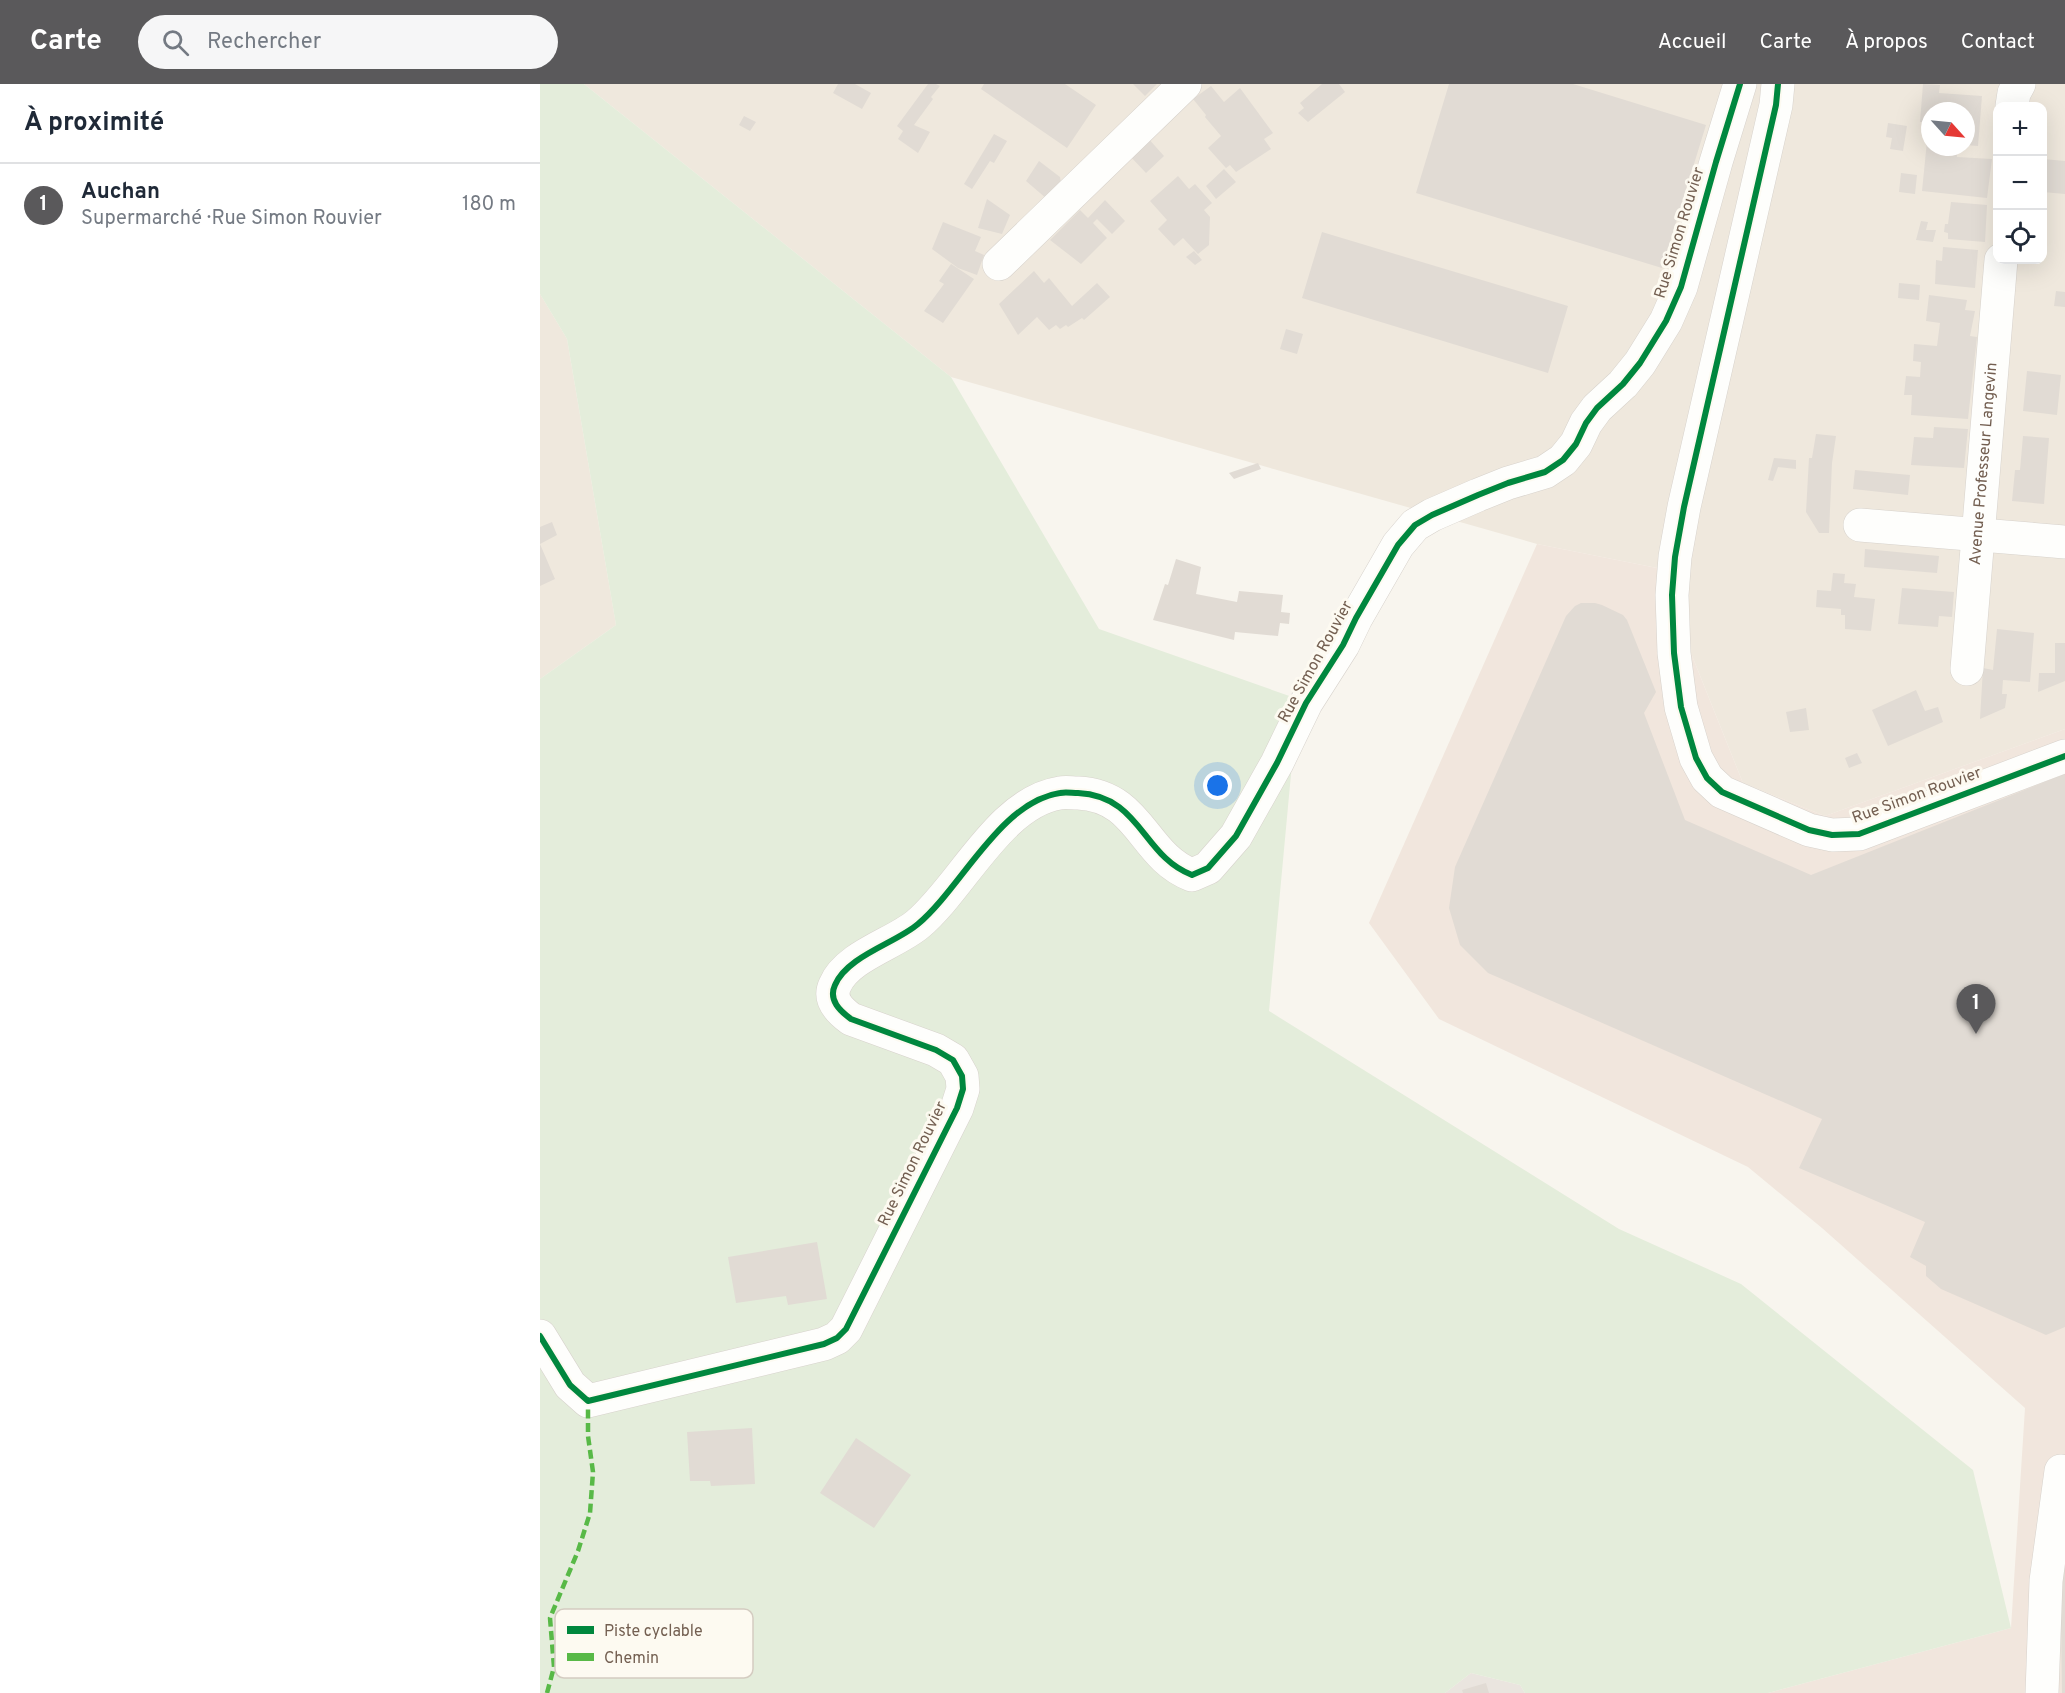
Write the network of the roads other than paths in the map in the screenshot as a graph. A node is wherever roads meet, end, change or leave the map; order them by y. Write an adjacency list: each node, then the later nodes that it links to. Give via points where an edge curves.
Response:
1 (1185, 84): 4 (street)
2 (1740, 84): 11 (street, Rue Simon Rouvier, via 1681,287 1640,363 1597,408 1563,460 1545,472 1478,495 1415,525 1398,545 1306,703 1236,836 1208,868 1192,875 1178,870 1130,815 1112,801 1090,794 1060,793 1036,800 998,830 918,924 870,952 834,986 833,998 841,1012 953,1060 962,1076 963,1089 846,1329 824,1344 588,1401 570,1385)
3 (1778, 84): 10 (street, Rue Simon Rouvier, via 1675,557 1674,652 1681,707 1696,758 1707,778 1722,792 1809,830 1832,835 1859,834)
4 (999, 264)
5 (2001, 264): 7 (street, Avenue Professeur Langevin)
6 (1860, 525): 7 (street)
7 (1979, 536): 8 (street); 9 (street, Avenue Professeur Langevin)
8 (2065, 542)
9 (1967, 669)
10 (2065, 756)
11 (540, 1336)
12 (2061, 1471): 13 (street, via 2046,1581)
13 (2042, 1693)

